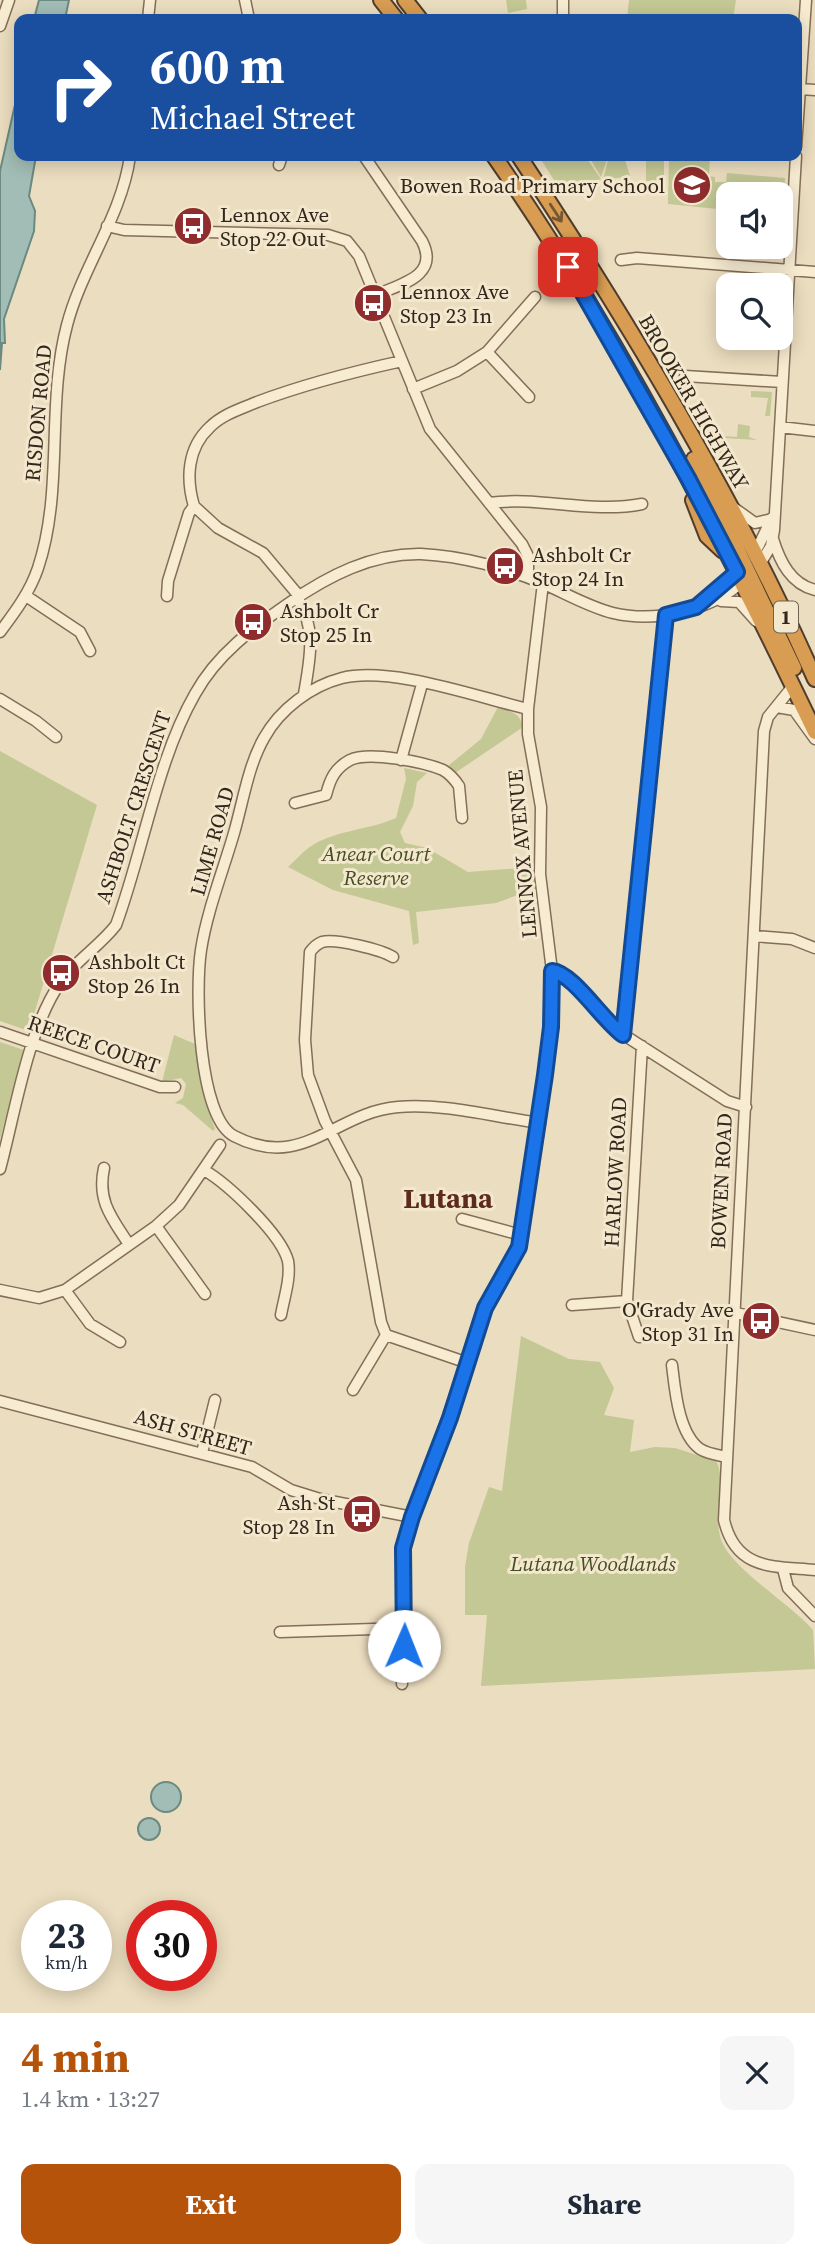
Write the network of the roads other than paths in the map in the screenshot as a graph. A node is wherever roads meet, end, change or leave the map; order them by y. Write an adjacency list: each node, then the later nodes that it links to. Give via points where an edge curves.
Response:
1 (9, 0): 5 (street)
2 (405, 0): 4 (highway)
3 (806, 0): 6 (street)
4 (416, 14)
5 (0, 26)
6 (802, 59)
7 (129, 161): 12 (street, RISDON ROAD)
8 (367, 161): 16 (street, via 427,255 419,277)
9 (497, 161): 33 (highway, BROOKER HIGHWAY, via 582,289 682,468 707,536)
10 (522, 161): 24 (highway, BROOKER HIGHWAY / 1, one-way to 24)
11 (796, 161): 14 (street)
12 (107, 226): 16 (street, via 338,237 355,248); 37 (street, RISDON ROAD, via 65,330 47,524 38,568)
13 (621, 260): 14 (street)
14 (789, 269): 15 (street); 21 (street)
15 (815, 272)
16 (376, 295): 19 (street)
17 (535, 297): 18 (street)
18 (487, 352): 22 (street, via 457,371); 23 (street)
19 (402, 361): 22 (street); 30 (street, via 320,379 218,420 194,449 188,480)
20 (685, 376): 21 (street)
21 (782, 382): 25 (street)
22 (413, 389): 27 (street, via 430,429)
23 (529, 397)
24 (675, 410): 28 (highway, BROOKER HIGHWAY / 1); 33 (highway)
25 (780, 427): 26 (street); 31 (street)
26 (815, 431)
27 (489, 503): 29 (street, via 509,500 620,508); 34 (street, via 526,550)
28 (728, 503): 31 (street, via 752,521 764,523); 33 (highway, BROOKER HIGHWAY / 1)
29 (642, 504)
30 (194, 506): 38 (street, via 171,570); 39 (street, via 218,528 263,553)
31 (773, 515): 32 (street); 33 (street)
32 (773, 539): 33 (street); 36 (street, via 784,570)
33 (746, 567): 40 (street, ASHBOLT CRESCENT); 41 (street, ASHBOLT CRESCENT); 44 (highway, BROOKER HIGHWAY / 1); 46 (highway, BROOKER HIGHWAY / 1); 48 (highway, via 789,654 796,674)
34 (528, 577): 35 (street, ASHBOLT CRESCENT); 39 (street, ASHBOLT CRESCENT, via 453,558 398,555 343,571)
35 (543, 583): 42 (street, ASHBOLT CRESCENT, via 617,614); 52 (street, LENNOX AVENUE)
36 (815, 590)
37 (26, 596): 43 (street, RISDON ROAD); 45 (street, via 80,632)
38 (167, 596)
39 (298, 596): 49 (street, via 312,642); 65 (street, ASHBOLT CRESCENT, via 235,643 194,695 171,751 116,925 61,982 41,1019)
40 (714, 602): 41 (street, ASHBOLT CRESCENT); 44 (street, via 732,599 741,603)
41 (696, 607): 42 (street, ASHBOLT CRESCENT)
42 (666, 615): 64 (street)
43 (0, 632)
44 (772, 642): 48 (highway, BROOKER HIGHWAY / 1)
45 (90, 651)
46 (815, 679)
47 (422, 684): 49 (street, LIME ROAD, via 362,674); 52 (street, LIME ROAD); 56 (street)
48 (793, 686): 51 (street, BOWEN ROAD); 53 (highway, BROOKER HIGHWAY / 1)
49 (304, 694): 70 (street, LIME ROAD, via 264,737 252,767 201,949 202,1049 214,1110 220,1126 228,1132 280,1149)
50 (0, 699): 54 (street)
51 (777, 707): 55 (street, via 794,710); 59 (street, BOWEN ROAD, via 764,731)
52 (528, 709): 62 (street, LENNOX AVENUE, via 541,807 540,874)
53 (815, 732)
54 (56, 737)
55 (815, 739)
56 (401, 760): 57 (street, via 368,755 352,759 331,778 326,795); 58 (street, via 453,778 459,786)
57 (295, 803)
58 (462, 818)
59 (754, 936): 60 (street, via 792,939); 68 (street, BOWEN ROAD)
60 (815, 948)
61 (393, 957): 70 (street, via 332,941 310,953 305,1060 315,1099)
62 (552, 971): 64 (street, via 564,974); 69 (street, LENNOX AVENUE)
63 (0, 1032): 65 (street, REECE COURT)
64 (623, 1035): 66 (street)
65 (34, 1044): 67 (street, REECE COURT, via 160,1087); 73 (street, ASHBOLT CRESCENT)
66 (642, 1046): 68 (street, via 727,1101); 82 (street, HARLOW ROAD)
67 (175, 1087)
68 (746, 1107): 84 (street, BOWEN ROAD)
69 (540, 1123): 70 (street, LIME ROAD, via 409,1106 373,1111); 77 (street, LENNOX AVENUE)
70 (331, 1132): 87 (street, via 356,1180)
71 (220, 1145): 74 (street)
72 (104, 1168): 78 (street, via 101,1192 105,1209)
73 (0, 1169)
74 (204, 1170): 76 (street, via 179,1205); 85 (street, via 239,1195 286,1256)
75 (462, 1219): 77 (street)
76 (156, 1226): 78 (street); 81 (street)
77 (521, 1235): 90 (street, LENNOX AVENUE, via 517,1255 485,1308)
78 (128, 1243): 80 (street)
79 (0, 1290): 80 (street, via 39,1298)
80 (65, 1290): 89 (street, via 90,1324)
81 (205, 1294)
82 (627, 1301): 83 (street); 88 (street, HARLOW ROAD)
83 (572, 1305)
84 (736, 1313): 86 (street); 96 (street, BOWEN ROAD)
85 (281, 1315)
86 (815, 1330)
87 (386, 1335): 90 (street); 92 (street)
88 (639, 1337)
89 (120, 1342)
90 (468, 1363): 97 (street, LENNOX AVENUE)
91 (672, 1365): 96 (street, via 688,1433 701,1449)
92 (353, 1390)
93 (215, 1400): 95 (street)
94 (0, 1401): 95 (street, ASH STREET)
95 (202, 1453): 97 (street, ASH STREET, via 252,1467 291,1490 320,1499)
96 (727, 1457): 98 (street, BOWEN ROAD, via 724,1520 728,1534 746,1556)
97 (412, 1517): 101 (street, LENNOX AVENUE, via 403,1548)
98 (783, 1569): 99 (street, BOWEN ROAD); 100 (street, via 788,1588)
99 (815, 1570)
100 (815, 1616)
101 (405, 1628): 102 (street); 103 (street, LENNOX AVENUE)
102 (280, 1632)
103 (402, 1684)

